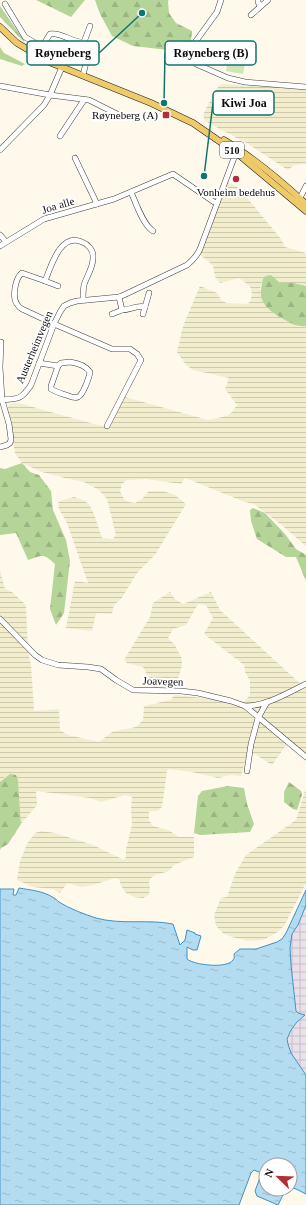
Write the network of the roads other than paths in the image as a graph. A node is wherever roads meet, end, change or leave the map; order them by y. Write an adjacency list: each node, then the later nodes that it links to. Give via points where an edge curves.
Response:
1 (221, 0): 14 (street, via 217,12 193,46 192,54 196,64 228,78 245,82)
2 (258, 0): 5 (street)
3 (268, 0): 5 (street)
4 (5, 4): 9 (street, via 25,37)
5 (260, 6): 6 (street)
6 (250, 15)
7 (90, 26): 9 (street, via 84,42 78,43 56,33 50,34)
8 (0, 27): 10 (main road, 510, via 17,43)
9 (42, 47): 11 (street, via 56,58 83,58 86,61)
10 (61, 69): 11 (main road, 510); 12 (main road, 510); 15 (street)
11 (83, 75): 12 (main road, 510)
12 (104, 84): 20 (main road, 510, via 165,109)
13 (0, 86): 15 (street)
14 (306, 87)
15 (50, 95): 16 (street); 19 (street, via 39,111)
16 (84, 100): 17 (street); 18 (street)
17 (121, 116)
18 (60, 136)
19 (0, 150)
20 (241, 154): 24 (main road, 510, via 263,166); 25 (street, Austerheimvegen, via 234,158)
21 (75, 158): 26 (street)
22 (306, 186): 24 (street)
23 (131, 192): 25 (street, Joa alle, via 173,174); 26 (street, Joa alle); 29 (street, via 141,214)
24 (296, 197): 27 (main road, 510); 28 (main road, 510)
25 (218, 203): 36 (street, Austerheimvegen, via 197,255 192,261)
26 (97, 204): 31 (street, Joa alle, via 44,219)
27 (306, 204)
28 (306, 211)
29 (153, 231)
30 (0, 235): 31 (street)
31 (6, 242): 32 (street, Joa alle)
32 (0, 246)
33 (45, 282): 34 (street); 37 (street, via 60,248 71,241 82,242 93,253); 42 (street, via 20,274 15,286 15,302 22,309)
34 (58, 286)
35 (149, 293): 38 (street)
36 (119, 297): 37 (street, Austerheimvegen); 39 (street)
37 (83, 300): 42 (street, Austerheimvegen, via 64,306)
38 (144, 307): 39 (street); 41 (street)
39 (122, 310): 40 (street)
40 (112, 314)
41 (143, 314)
42 (54, 324): 45 (street, Austerheimvegen); 48 (street, via 112,350 130,349 142,360)
43 (1, 342): 44 (street)
44 (0, 350): 47 (street)
45 (39, 363): 46 (street); 47 (street, Austerheimvegen, via 31,385 22,397)
46 (58, 366): 46 (street, via 61,363 76,363 90,372 78,398 51,389)
47 (1, 400): 49 (street, via 11,438 10,443)
48 (107, 426)
49 (0, 447)
50 (0, 619): 53 (street, Joavegen, via 35,655 58,666 101,669 133,690 198,693)
51 (306, 684): 52 (street)
52 (267, 702): 53 (street); 54 (street)
53 (245, 706): 54 (street, Joavegen)
54 (258, 718): 55 (street, Joavegen); 56 (street)
55 (306, 757)
56 (247, 771)

